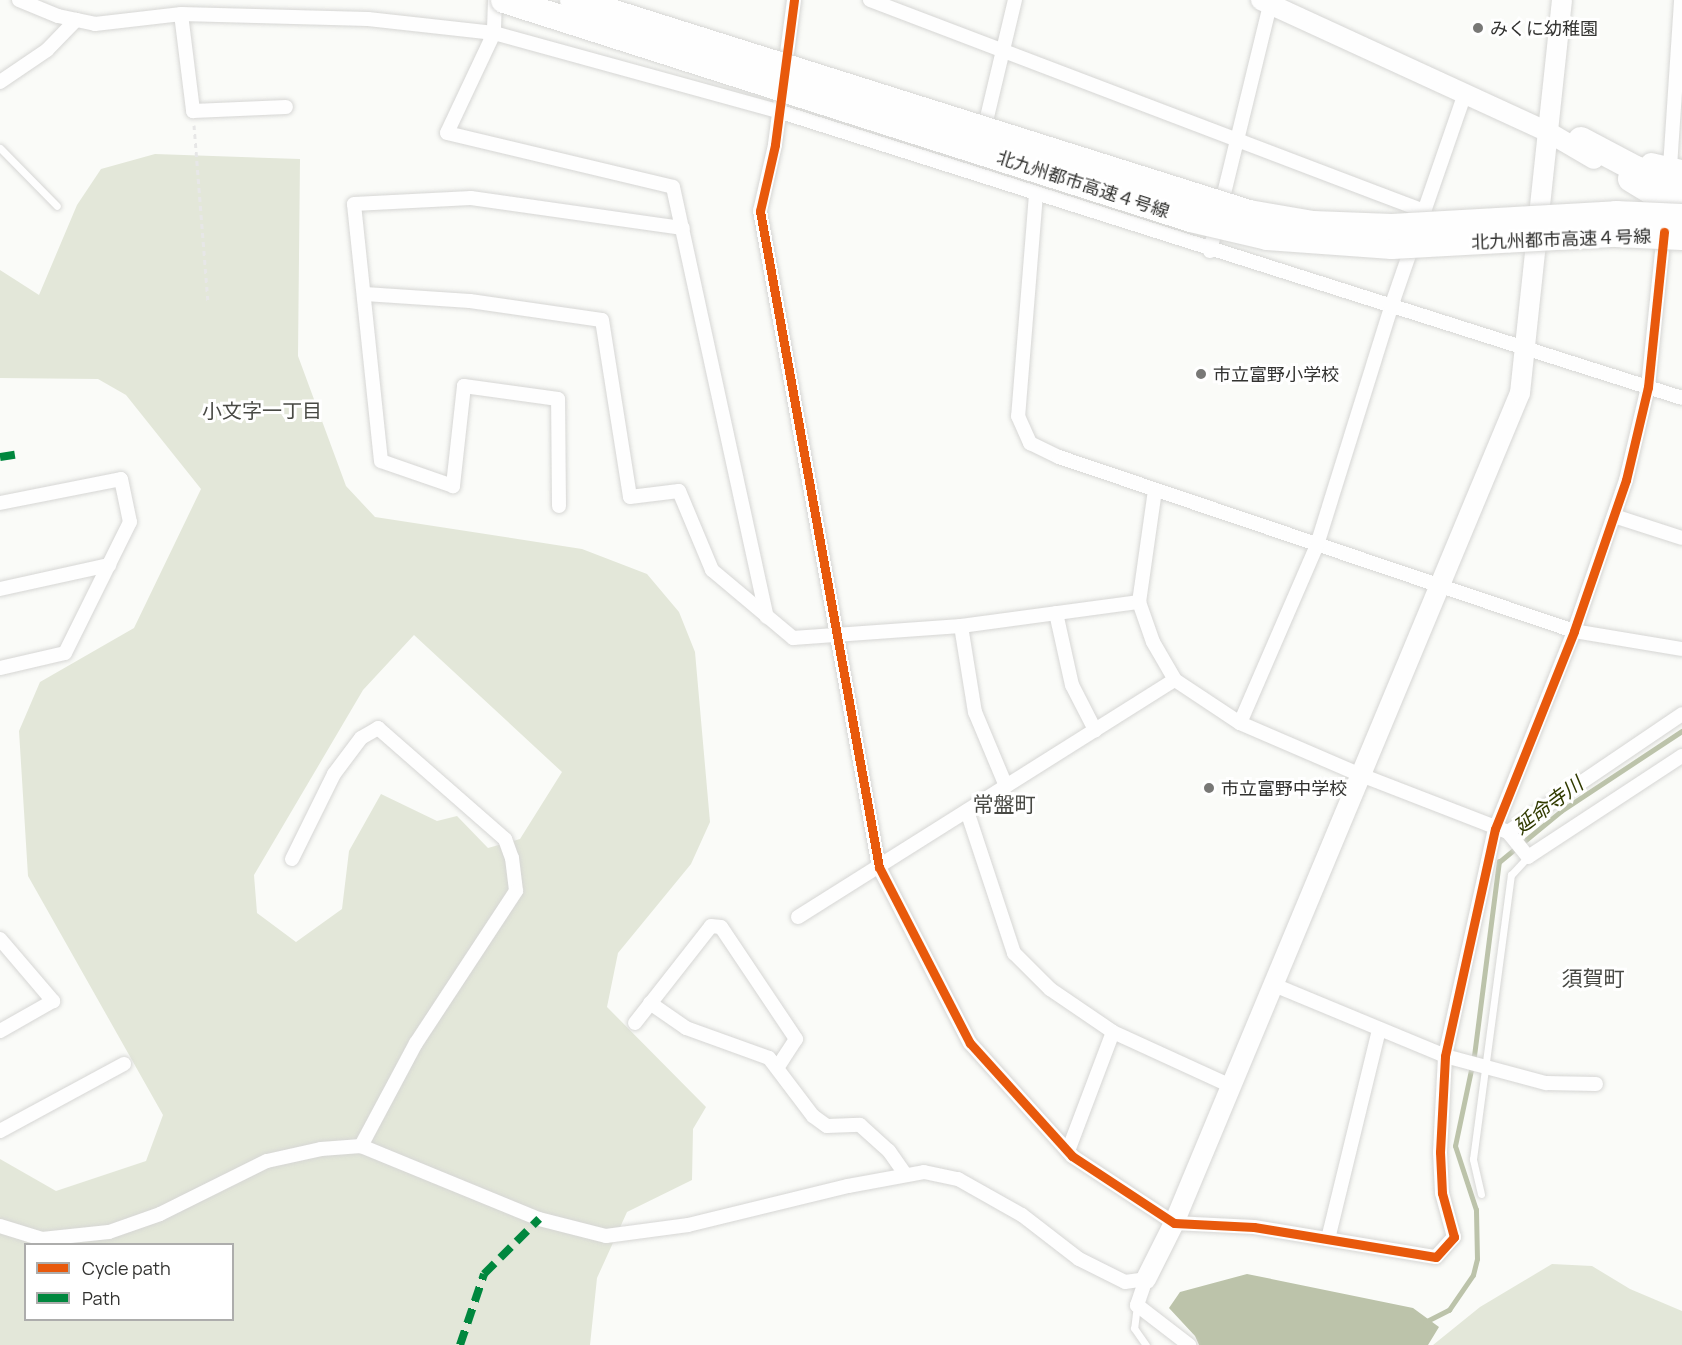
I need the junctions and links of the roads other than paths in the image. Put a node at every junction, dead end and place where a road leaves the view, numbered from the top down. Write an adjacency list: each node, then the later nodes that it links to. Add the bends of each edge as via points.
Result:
1 (19, 0): 13 (street)
2 (167, 0): 12 (street)
3 (495, 0): 14 (street)
4 (504, 0): 33 (highway, 北九州都市高速４号線, bridge, via 1191,219 1267,237 1392,246)
5 (573, 0): 33 (highway, 北九州都市高速４号線, bridge, via 1249,213 1313,224 1392,228 1616,214)
6 (794, 0): 19 (street)
7 (870, 0): 15 (street)
8 (1015, 0): 15 (street)
9 (1562, 0): 20 (street)
10 (1681, 0): 26 (street)
11 (1267, 1): 17 (street); 22 (street)
12 (175, 15): 13 (street, via 95,24); 14 (street, via 368,19); 18 (street, via 192,111)
13 (76, 20): 16 (street, via 47,50)
14 (494, 33): 19 (street); 32 (street, via 447,133 673,187)
15 (1003, 51): 22 (street); 24 (street)
16 (0, 82)
17 (1464, 96): 20 (street); 30 (street)
18 (286, 107)
19 (778, 111): 24 (street); 54 (street, via 776,145 760,211)
20 (1548, 132): 21 (street); 25 (street); 31 (street)
21 (1581, 140): 26 (highway, via 1604,154)
22 (1235, 141): 30 (street); 34 (street)
23 (0, 148): 28 (lane)
24 (974, 174): 27 (street)
25 (1627, 176): 26 (street); 29 (highway)
26 (1676, 176)
27 (1036, 194): 34 (street); 40 (street, via 1018,417 1030,443)
28 (57, 206)
29 (1682, 210)
30 (1424, 211): 36 (street)
31 (1537, 226): 33 (street, via 1621,224); 37 (street)
32 (683, 228): 35 (street, via 471,198 354,204); 51 (street)
33 (1678, 232): 38 (street)
34 (1209, 251): 36 (street)
35 (365, 294): 42 (street, via 381,461 453,486 464,386 558,399); 51 (street, via 470,301 602,320 630,496 679,491 712,570)
36 (1391, 307): 37 (street); 45 (street)
37 (1525, 349): 38 (street); 47 (street, via 1520,393)
38 (1648, 387): 39 (street); 43 (street)
39 (1682, 398)
40 (1155, 490): 45 (street); 49 (street)
41 (0, 502): 46 (street, via 121,479 130,522)
42 (559, 506)
43 (1614, 516): 44 (street); 53 (street)
44 (1682, 538)
45 (1317, 545): 47 (street); 59 (street)
46 (109, 565): 48 (street); 56 (street, via 65,652)
47 (1439, 586): 53 (street); 62 (street)
48 (0, 589)
49 (1139, 602): 50 (street); 57 (street, via 1153,642)
50 (1056, 613): 52 (street); 60 (street, via 1072,685)
51 (768, 617): 54 (street, via 793,638)
52 (961, 626): 54 (street); 63 (street, via 975,712)
53 (1574, 631): 55 (street); 65 (street)
54 (839, 638): 68 (street)
55 (1682, 649)
56 (0, 668)
57 (1175, 680): 59 (street); 60 (street)
58 (1682, 714): 65 (street)
59 (1240, 723): 62 (street)
60 (1095, 730): 63 (street)
61 (1682, 756): 66 (street)
62 (1360, 775): 65 (street); 71 (street)
63 (1006, 786): 64 (street)
64 (967, 811): 68 (street); 76 (street, via 1014,953 1050,989)
65 (1502, 830): 66 (street); 77 (street)
66 (1528, 857): 80 (lane, via 1511,875)
67 (292, 859): 84 (street, via 334,774 361,738 378,728 505,839 512,858 516,891 416,1043)
68 (879, 867): 69 (street); 85 (street, via 970,1042)
69 (798, 917)
70 (0, 939): 75 (street, via 53,1001)
71 (1274, 986): 74 (street); 82 (street)
72 (650, 1003): 73 (street); 79 (street, via 686,1029 769,1058); 79 (street, via 711,926 721,927 796,1039)
73 (635, 1023)
74 (1379, 1029): 77 (street); 90 (street)
75 (0, 1031)
76 (1113, 1032): 82 (street); 85 (street)
77 (1445, 1056): 80 (street); 90 (street, via 1442,1193 1454,1237 1436,1257)
78 (124, 1064): 83 (street)
79 (778, 1067): 86 (street, via 813,1116 827,1126 860,1125 889,1151)
80 (1485, 1068): 81 (street, via 1546,1083); 87 (lane, via 1473,1159)
81 (1596, 1084)
82 (1231, 1086): 88 (street)
83 (0, 1131)
84 (361, 1146): 86 (street, via 539,1219 606,1236 688,1225); 89 (street, via 321,1149 267,1161 160,1214 109,1232 42,1239)
85 (1068, 1151): 88 (street)
86 (906, 1175): 91 (street, via 924,1172 958,1179 1022,1215 1079,1259 1125,1282)
87 (1481, 1194)
88 (1174, 1223): 90 (street, via 1254,1227); 91 (street)
89 (0, 1226)
90 (1329, 1239)
91 (1146, 1279): 92 (street)
92 (1137, 1305): 93 (lane, via 1134,1328); 94 (street)
93 (1146, 1345)
94 (1189, 1345)

